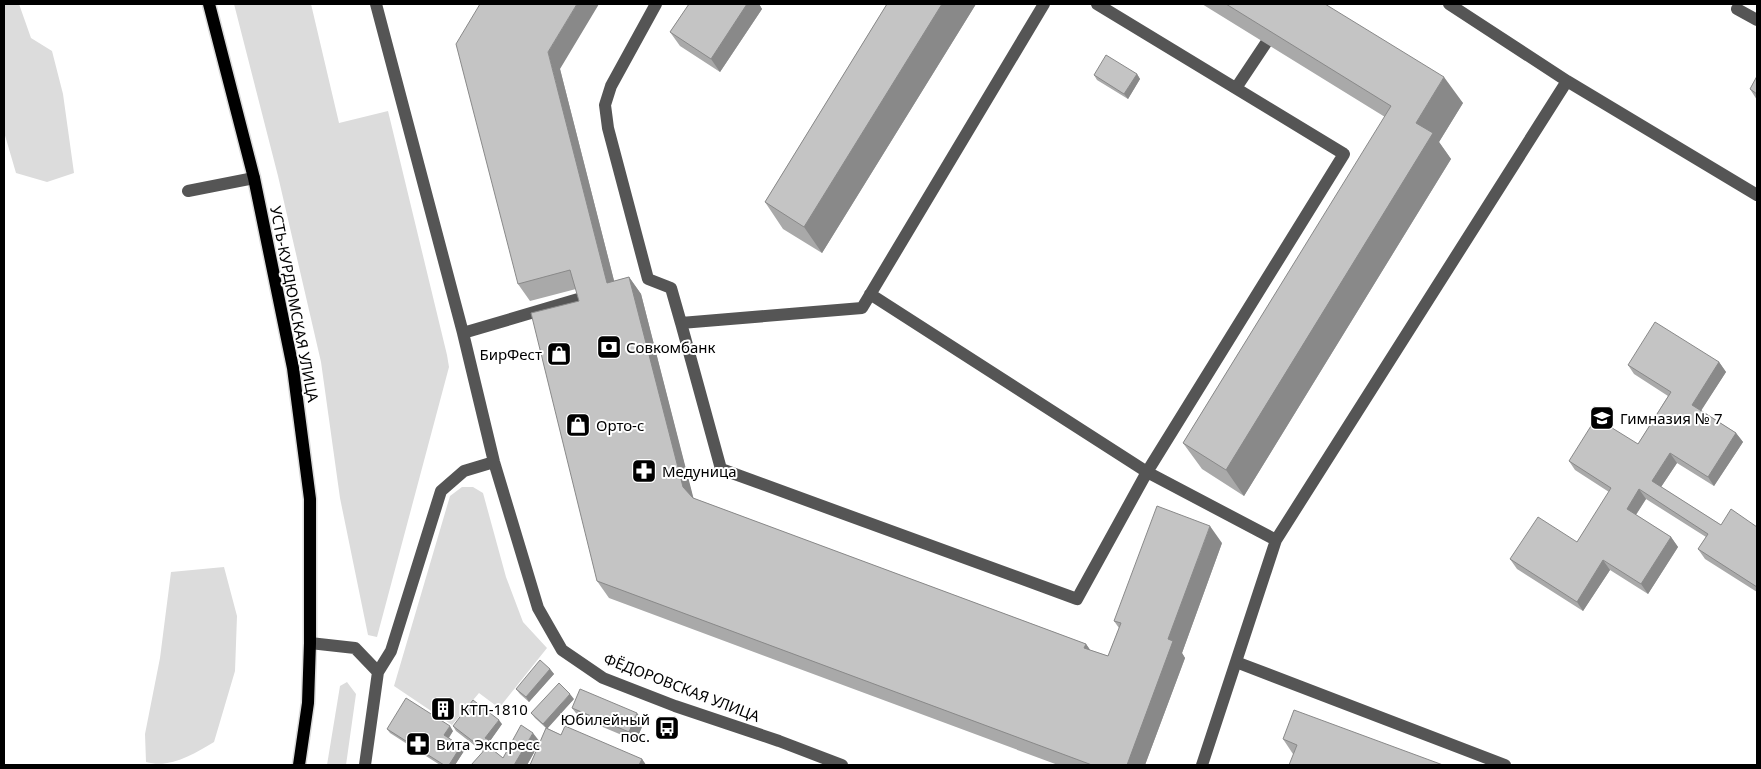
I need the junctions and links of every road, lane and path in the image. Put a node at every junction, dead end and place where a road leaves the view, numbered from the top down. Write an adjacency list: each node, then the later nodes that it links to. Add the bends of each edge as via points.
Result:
1 (209, 4): 12 (main road, УСТЬ-КУРДЮМСКАЯ УЛИЦА)
2 (376, 4): 18 (street, ФЁДОРОВСКАЯ УЛИЦА)
3 (656, 4): 17 (street, via 611,86 605,105 644,280 671,288)
4 (1044, 4): 15 (street)
5 (1097, 4): 11 (street)
6 (1449, 4): 10 (street)
7 (1736, 9): 8 (street)
8 (1757, 20)
9 (1266, 44): 11 (street)
10 (1568, 82): 14 (street); 21 (street)
11 (1236, 88): 20 (street, via 1344,154)
12 (254, 178): 13 (street); 22 (main road, УСТЬ-КУРДЮМСКАЯ УЛИЦА, via 293,368 310,499)
13 (188, 191)
14 (1757, 195)
15 (870, 294): 17 (street, via 862,308); 20 (street)
16 (585, 297): 18 (street)
17 (681, 323): 20 (street, via 721,469 1077,599)
18 (463, 333): 19 (street, ФЁДОРОВСКАЯ УЛИЦА)
19 (494, 462): 24 (street, via 464,471 441,491 391,651); 27 (street, ФЁДОРОВСКАЯ УЛИЦА, via 538,608 562,650 603,678)
20 (1147, 472): 21 (street)
21 (1276, 540): 23 (street)
22 (310, 643): 24 (street, via 355,648); 25 (main road, УСТЬ-КУРДЮМСКАЯ УЛИЦА, via 308,704)
23 (1236, 662): 28 (street); 29 (street)
24 (378, 672): 26 (street)
25 (299, 765)
26 (365, 765)
27 (842, 765)
28 (1202, 765)
29 (1505, 765)

